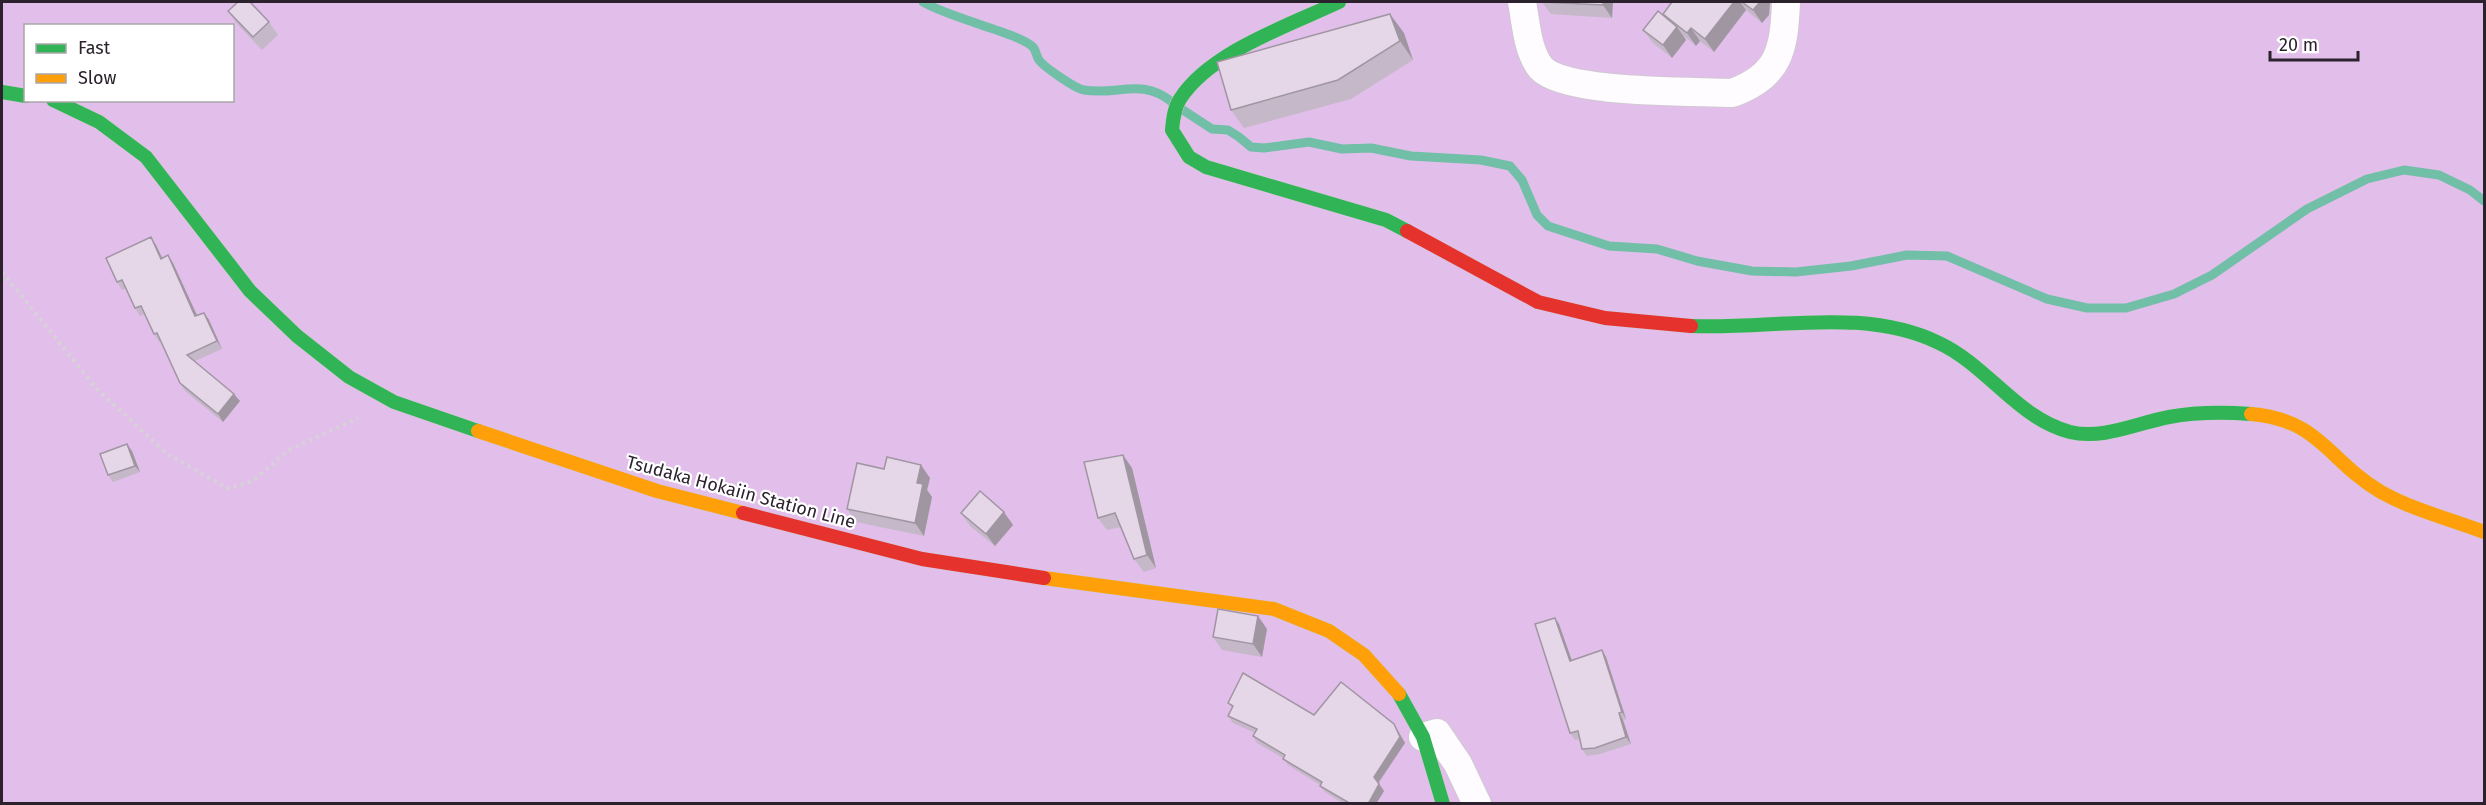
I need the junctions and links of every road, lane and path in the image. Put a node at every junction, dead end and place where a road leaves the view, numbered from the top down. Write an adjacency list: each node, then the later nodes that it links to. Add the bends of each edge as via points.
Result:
1 (1339, 2): 9 (main road, via 1245,47 1190,86 1174,113 1172,130 1190,157 1206,167 1386,220 1539,302 1561,309 1623,322 1720,327 1826,322 1885,327 1921,335 1946,346 2035,417 2072,432 2094,433 2180,415 2234,413 2276,417 2310,431 2335,457 2380,492)
2 (1522, 2): 3 (street, via 1533,52 1540,67 1553,78 1575,84 1732,93 1767,75 1785,32)
3 (1786, 2)
4 (2, 92): 5 (main road)
5 (24, 96)
6 (57, 102): 8 (main road, Tsudaka Hokaiin Station Line, via 99,122 146,157 250,291 297,336 350,377)
7 (2, 272): 8 (path, via 97,388 167,454 229,489 253,481 287,451)
8 (394, 402): 10 (main road, Tsudaka Hokaiin Station Line, via 657,491 922,559 1140,593 1274,609 1329,631 1364,655 1401,696)
9 (2484, 532)
10 (1424, 737): 11 (main road, Tsudaka Hokaiin Station Line); 12 (street, via 1437,733)
11 (1443, 804)
12 (1478, 804)

